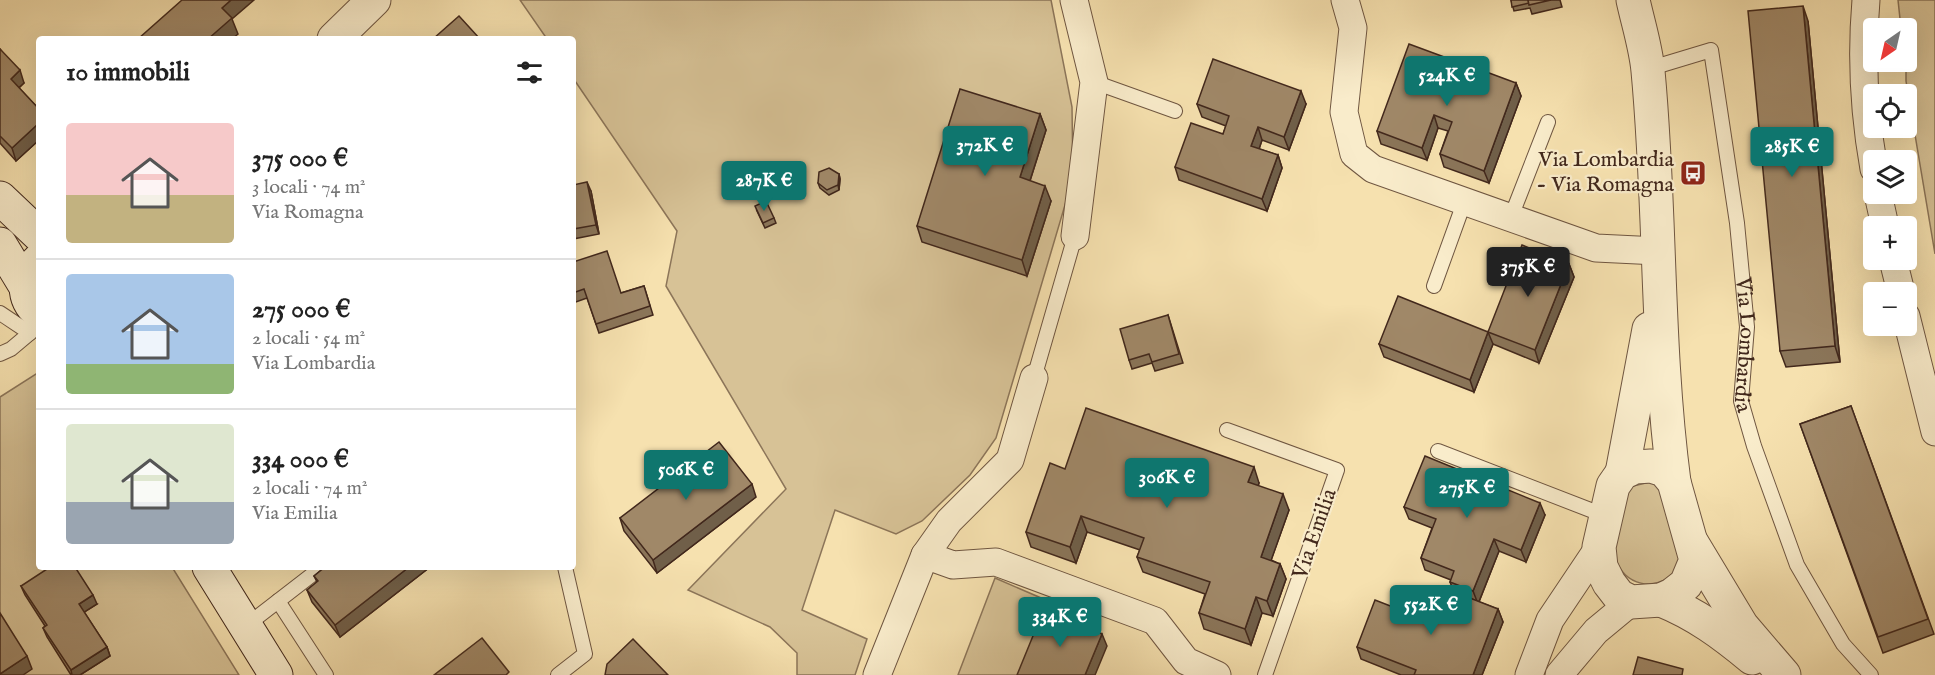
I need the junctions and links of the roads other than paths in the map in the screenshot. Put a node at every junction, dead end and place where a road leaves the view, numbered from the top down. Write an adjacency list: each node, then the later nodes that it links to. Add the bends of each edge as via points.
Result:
1 (374, 0): 6 (street)
2 (1074, 0): 8 (street)
3 (1346, 0): 13 (street, via 1353,28 1344,112 1354,154 1373,169)
4 (1633, 0): 7 (street)
5 (1866, 0): 11 (street, via 1862,44)
6 (337, 36)
7 (1648, 69): 18 (street); 50 (lane, Via Lombardia, via 1711,50 1737,223 1747,327 1741,401 1797,565 1843,644)
8 (1094, 82): 9 (lane); 16 (street)
9 (1175, 111)
10 (1548, 122): 14 (lane)
11 (1870, 150)
12 (0, 198): 15 (street)
13 (1465, 200): 14 (street); 19 (lane)
14 (1511, 217): 18 (street, via 1596,248)
15 (36, 232)
16 (1075, 237): 25 (lane)
17 (0, 244): 21 (street)
18 (1658, 251): 20 (street)
19 (1434, 286)
20 (1658, 286): 29 (street); 30 (street)
21 (33, 298): 22 (lane); 24 (lane, via 11,349)
22 (0, 313)
23 (1911, 336): 27 (street)
24 (0, 354)
25 (1034, 378): 33 (street, via 1010,460 949,521)
26 (1227, 430): 45 (lane, Via Emilia, via 1337,470)
27 (1935, 432)
28 (1438, 451): 31 (lane)
29 (1622, 474): 30 (street, via 1635,467 1651,466 1664,470); 31 (street, via 1613,486)
30 (1674, 482): 32 (street)
31 (1602, 532): 38 (street, via 1601,567 1609,583 1618,596); 46 (street, via 1550,620)
32 (1692, 543): 38 (street, via 1696,560 1686,584); 49 (street, via 1743,626)
33 (925, 555): 43 (street); 44 (street, via 953,565 996,562 1155,621 1186,662)
34 (211, 570): 39 (street)
35 (318, 570): 37 (lane)
36 (566, 570): 42 (lane, via 585,654)
37 (278, 601): 39 (lane); 41 (lane)
38 (1646, 601): 47 (street, via 1596,631); 48 (street, via 1685,610 1717,629)
39 (247, 625): 40 (street)
40 (276, 675)
41 (326, 675)
42 (558, 675)
43 (877, 675)
44 (1217, 675)
45 (1265, 675)
46 (1529, 675)
47 (1559, 675)
48 (1773, 675)
49 (1784, 675)
50 (1871, 675)

